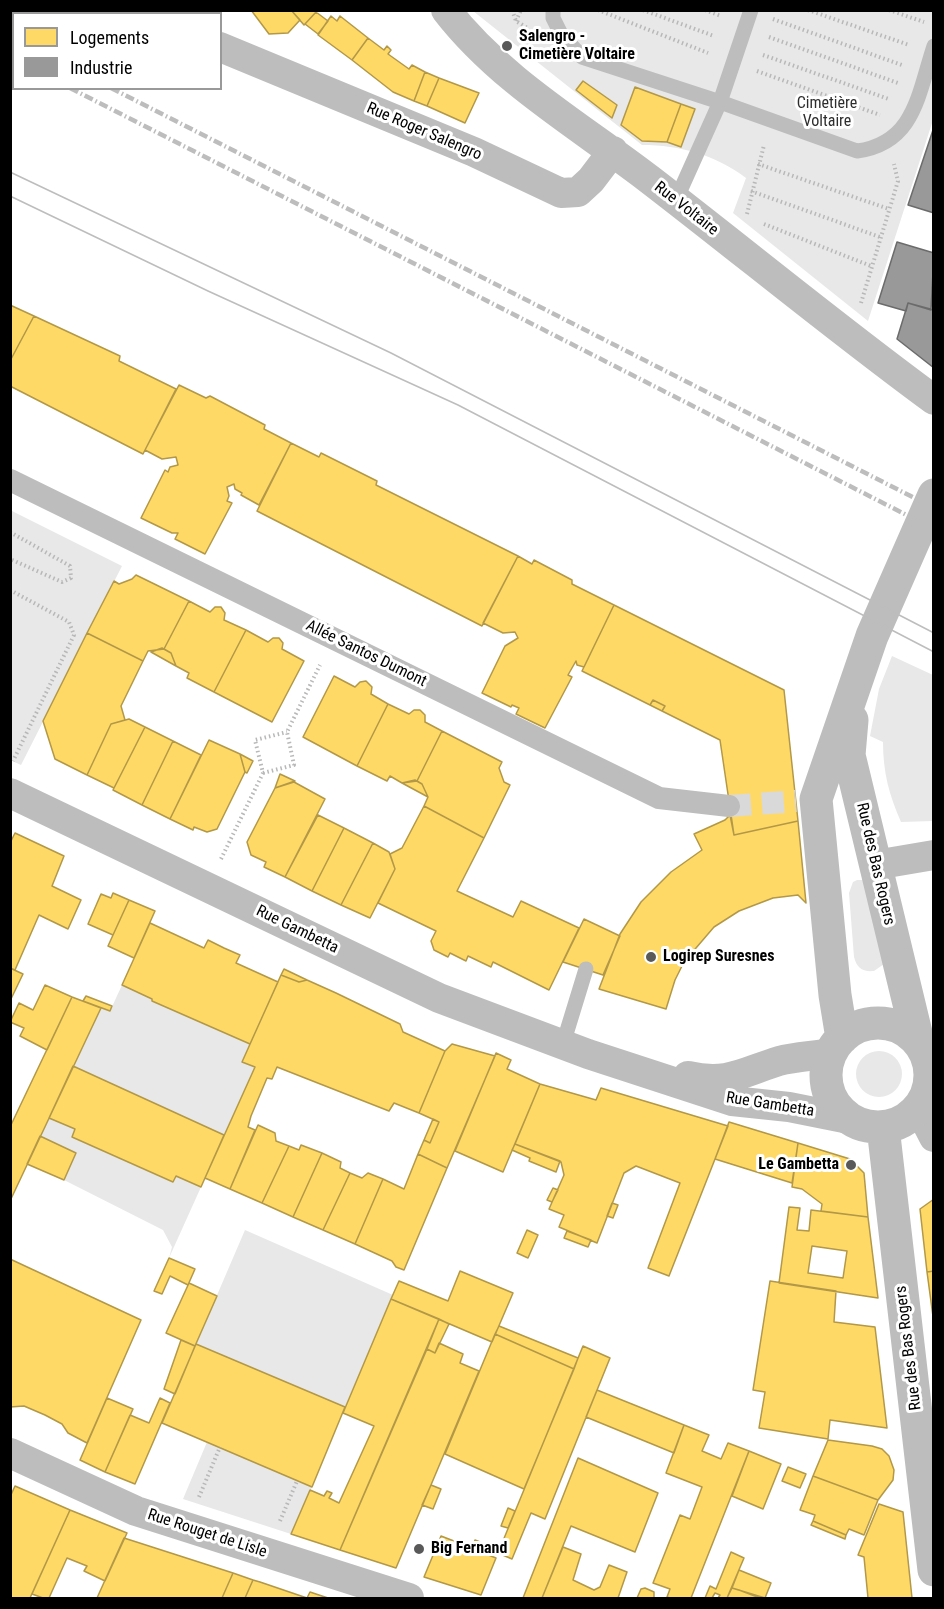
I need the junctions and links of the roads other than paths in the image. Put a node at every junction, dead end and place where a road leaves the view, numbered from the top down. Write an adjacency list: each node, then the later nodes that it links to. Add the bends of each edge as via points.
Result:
1 (446, 10): 7 (street, Rue Voltaire, via 507,73)
2 (553, 10): 6 (lane, via 561,34 582,57)
3 (751, 10): 6 (lane)
4 (222, 48): 7 (street, Rue Roger Salengro, via 561,193 578,192)
5 (932, 50): 6 (lane, via 906,124 888,143 857,151)
6 (720, 102): 8 (lane)
7 (613, 151): 8 (street, Rue Voltaire)
8 (676, 200): 9 (street, Rue Voltaire)
9 (933, 400)
10 (10, 480): 14 (street, Allée Santos Dumont, via 659,798)
11 (933, 495): 12 (street, Rue des Bas Rogers, via 872,636)
12 (855, 686): 16 (street, Rue des Bas Rogers, via 849,755); 19 (street, Rue des Bas Rogers, via 806,800 835,995)
13 (10, 793): 20 (street, Rue Gambetta, via 439,998)
14 (729, 806)
15 (933, 855): 16 (street)
16 (875, 865): 18 (street, Rue des Bas Rogers)
17 (586, 969): 20 (lane)
18 (918, 1041): 19 (street, via 905,1030 872,1023 855,1028); 21 (street, via 930,1067 926,1096)
19 (836, 1045): 20 (street, Rue Gambetta, via 741,1077 702,1079); 22 (street, via 826,1068 830,1096)
20 (576, 1049): 22 (street, Rue Gambetta, via 732,1101)
21 (919, 1108): 23 (street, via 909,1118); 24 (street)
22 (849, 1119): 23 (street)
23 (883, 1127): 26 (street, Rue des Bas Rogers)
24 (933, 1137)
25 (10, 1453): 27 (street, Rue Rouget de Lisle, via 136,1512)
26 (933, 1570)
27 (409, 1599)

